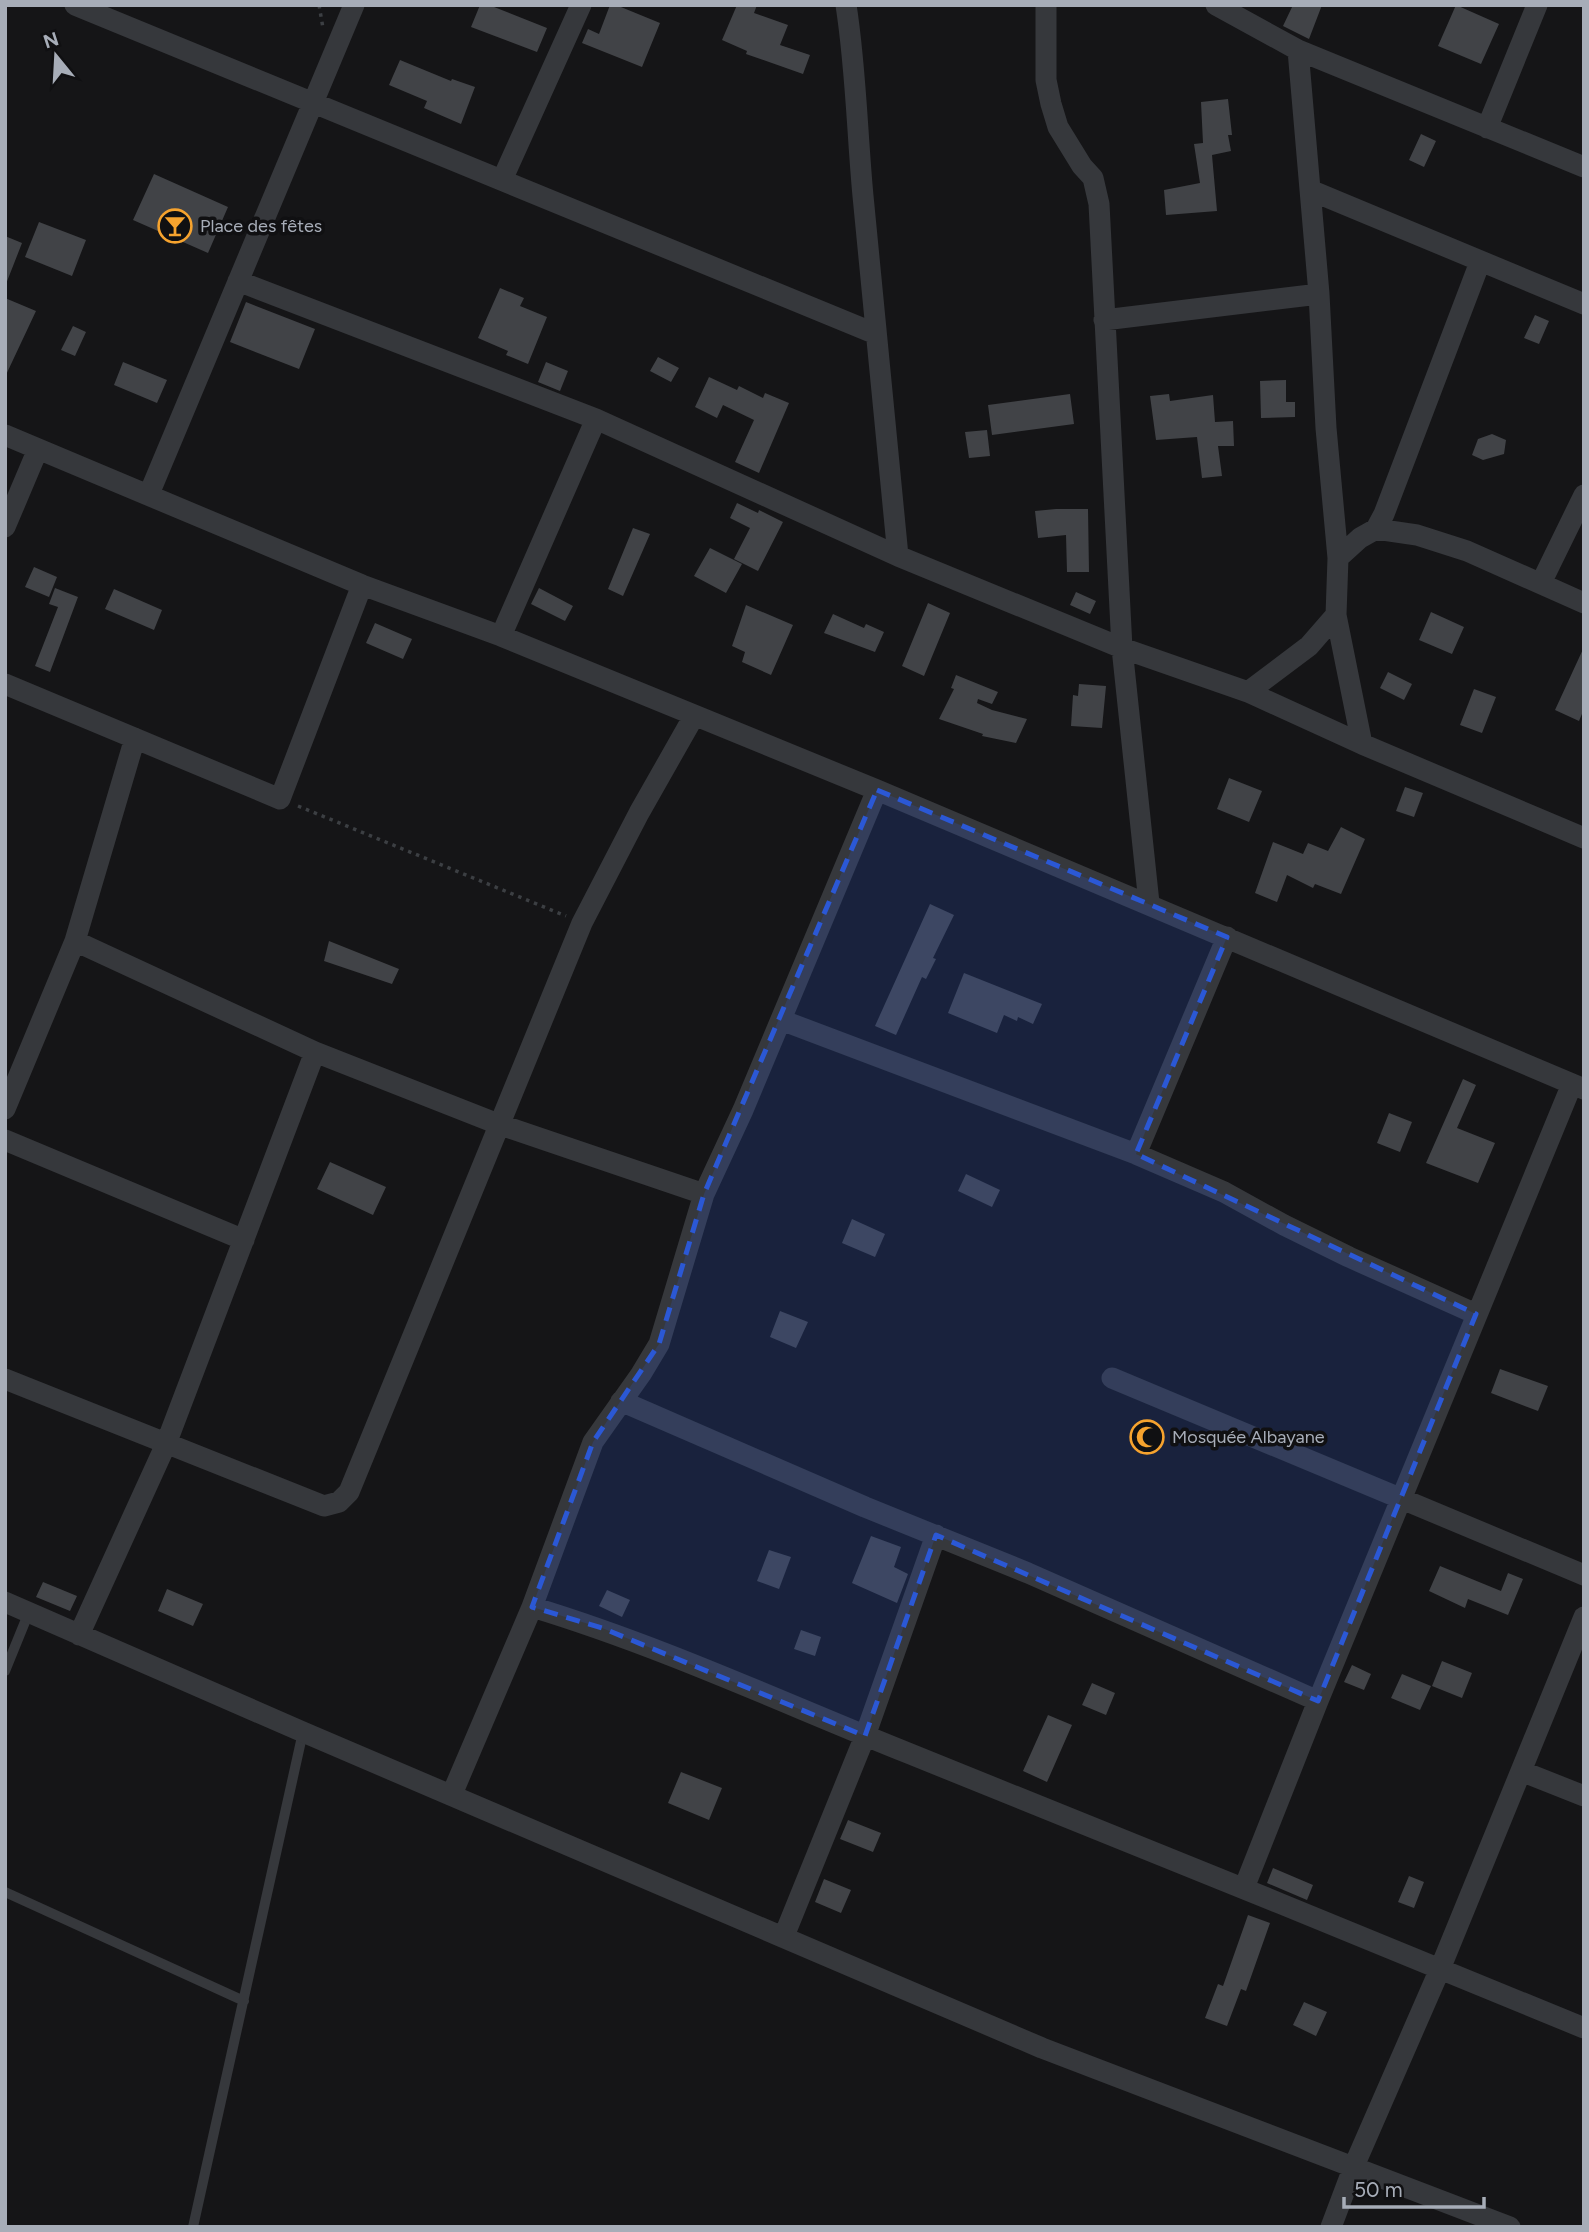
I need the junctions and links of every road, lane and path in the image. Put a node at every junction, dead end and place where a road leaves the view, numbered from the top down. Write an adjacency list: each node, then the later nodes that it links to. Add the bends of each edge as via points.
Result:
1 (75, 5): 9 (street)
2 (355, 5): 9 (street)
3 (582, 5): 12 (street)
4 (846, 5): 19 (street)
5 (1046, 5): 18 (street, via 1046,80 1051,104 1058,127 1096,183)
6 (1216, 5): 8 (street)
7 (1536, 5): 10 (street)
8 (1298, 50): 10 (street); 13 (street)
9 (313, 103): 12 (street); 15 (street)
10 (1487, 128): 11 (street)
11 (1584, 167)
12 (502, 180): 19 (street)
13 (1310, 190): 14 (street); 16 (street)
14 (1480, 262): 17 (street); 26 (street)
15 (238, 281): 20 (street); 23 (street)
16 (1320, 293): 18 (street); 28 (street)
17 (1584, 304)
18 (1104, 320): 34 (street)
19 (876, 334): 27 (street)
20 (596, 419): 27 (street); 33 (street)
21 (5, 435): 22 (street)
22 (37, 449): 23 (street); 25 (street)
23 (149, 494): 30 (street)
24 (1584, 495): 29 (street)
25 (5, 527)
26 (1376, 529): 28 (street); 29 (street, via 1439,541)
27 (898, 556): 34 (street)
28 (1338, 558): 32 (street)
29 (1541, 583): 31 (street)
30 (362, 585): 33 (street); 41 (street)
31 (1584, 603)
32 (1336, 615): 36 (street, via 1309,646); 39 (street)
33 (501, 636): 37 (street)
34 (1122, 648): 36 (street); 43 (street)
35 (5, 684): 38 (street)
36 (1248, 692): 39 (street)
37 (694, 716): 40 (street); 44 (street)
38 (135, 738): 41 (street); 46 (street)
39 (1362, 744): 42 (street)
40 (877, 790): 43 (street); 47 (street)
41 (280, 799): 44 (path)
42 (1584, 838)
43 (1149, 904): 45 (street)
44 (582, 923): 52 (street)
45 (1227, 937): 50 (street); 54 (street)
46 (75, 941): 48 (street); 49 (street)
47 (781, 1020): 54 (street); 55 (street)
48 (315, 1052): 52 (street); 56 (street)
49 (15, 1059): 51 (street)
50 (1578, 1086): 57 (street)
51 (5, 1110)
52 (498, 1124): 55 (street); 61 (street, via 349,1492 339,1502 324,1506)
53 (5, 1140): 56 (street)
54 (1136, 1154): 57 (street)
55 (704, 1194): 60 (street, via 659,1345)
56 (244, 1240): 61 (street)
57 (1476, 1314): 62 (street)
58 (1112, 1378): 62 (street)
59 (5, 1379): 61 (street)
60 (621, 1401): 63 (street); 66 (street, via 593,1442)
61 (166, 1444): 69 (street)
62 (1401, 1498): 64 (street); 71 (street)
63 (936, 1535): 71 (street); 73 (street)
64 (1584, 1575)
65 (5, 1602): 67 (street)
66 (531, 1607): 73 (street, via 602,1628); 75 (street)
67 (29, 1612): 69 (street); 70 (lane)
68 (1584, 1617): 74 (street)
69 (79, 1635): 72 (street)
70 (5, 1671)
71 (1318, 1701): 77 (street)
72 (303, 1732): 75 (street); 81 (lane)
73 (865, 1736): 77 (street); 79 (street)
74 (1521, 1770): 76 (street); 80 (street)
75 (452, 1794): 79 (street)
76 (1584, 1796)
77 (1244, 1888): 80 (street)
78 (5, 1892): 81 (lane)
79 (784, 1936): 83 (street, via 1042,2048)
80 (1440, 1969): 82 (street); 83 (street)
81 (244, 2001): 84 (lane)
82 (1584, 2028)
83 (1354, 2166): 85 (street); 86 (street)
84 (193, 2227)
85 (1331, 2227)
86 (1510, 2227)

